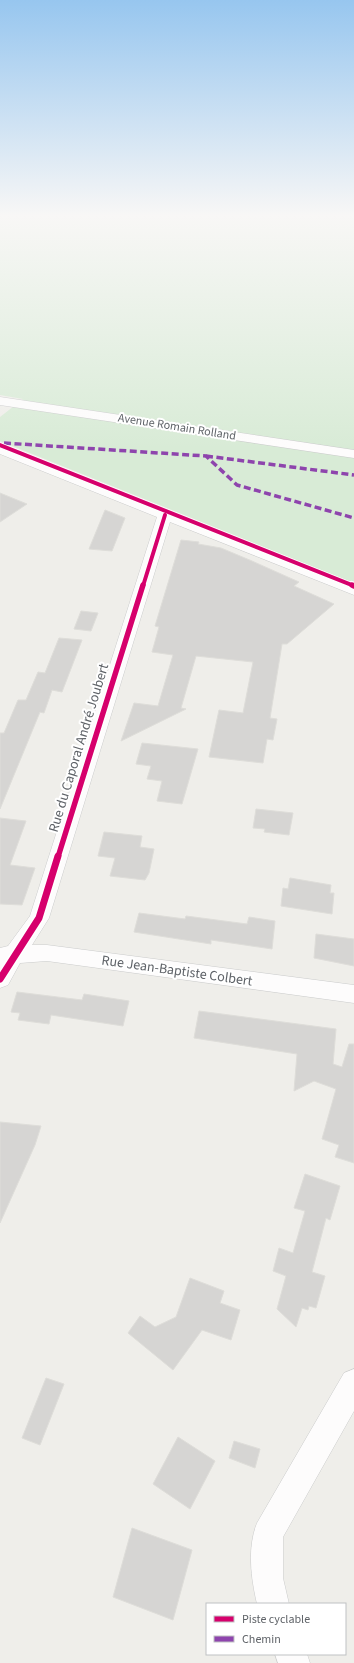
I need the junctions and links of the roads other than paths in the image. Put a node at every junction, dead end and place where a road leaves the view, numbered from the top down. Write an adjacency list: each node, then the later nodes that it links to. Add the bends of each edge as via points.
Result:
1 (0, 401): 3 (main road, Avenue Romain Rolland)
2 (0, 450): 4 (street)
3 (354, 454)
4 (165, 515): 5 (street); 6 (street, Rue du Caporal André Joubert, via 38,918)
5 (354, 590)
6 (7, 955): 7 (street, Rue du Caporal André Joubert); 8 (street, Rue Jean-Baptiste Colbert, via 47,954)
7 (0, 979)
8 (354, 994)
9 (354, 1383): 10 (street, via 268,1534 267,1578)
10 (273, 1603)

